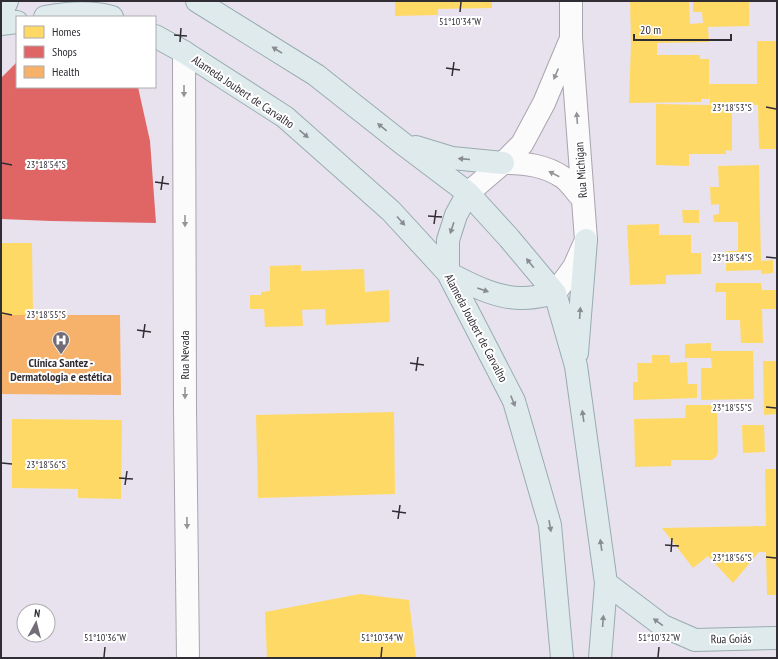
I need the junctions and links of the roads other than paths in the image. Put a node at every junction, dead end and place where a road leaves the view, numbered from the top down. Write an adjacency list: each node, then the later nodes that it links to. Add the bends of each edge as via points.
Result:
1 (7, 1): 4 (main road)
2 (198, 1): 12 (main road, one-way to 2, via 316,75)
3 (571, 1): 10 (street, Rua Michigan)
4 (1, 15)
5 (52, 16): 6 (main road)
6 (108, 16)
7 (16, 22): 8 (main road)
8 (1, 24)
9 (156, 37): 11 (main road, Alameda Joubert de Carvalho)
10 (571, 38): 13 (street, Rua Michigan, one-way to 13, via 544,103 522,144); 15 (street, Rua Michigan, one-way to 10)
11 (184, 52): 17 (main road, Alameda Joubert de Carvalho, one-way to 17, via 285,117 392,211); 22 (street, Rua Nevada, one-way to 22)
12 (402, 143): 13 (main road, one-way to 12, via 452,158); 14 (main road)
13 (503, 163): 14 (street, Rua Michigan); 15 (street, one-way to 13, via 564,178 541,167)
14 (468, 193): 17 (main road, one-way to 17, via 456,215 448,240); 18 (main road, one-way to 14)
15 (583, 199): 16 (street, Rua Michigan)
16 (586, 240): 18 (street, Rua Michigan, via 574,267); 19 (main road, one-way to 16)
17 (448, 273): 18 (main road, one-way to 18, via 474,287 503,297 524,298); 23 (main road, Alameda Joubert de Carvalho, one-way to 23, via 514,401 550,525)
18 (555, 293): 19 (main road)
19 (576, 366): 20 (main road, one-way to 19)
20 (606, 584): 21 (main road, Rua Goiás, one-way to 20, via 695,640 663,626); 24 (main road, one-way to 20)
21 (777, 638)
22 (188, 658)
23 (562, 658)
24 (600, 658)

